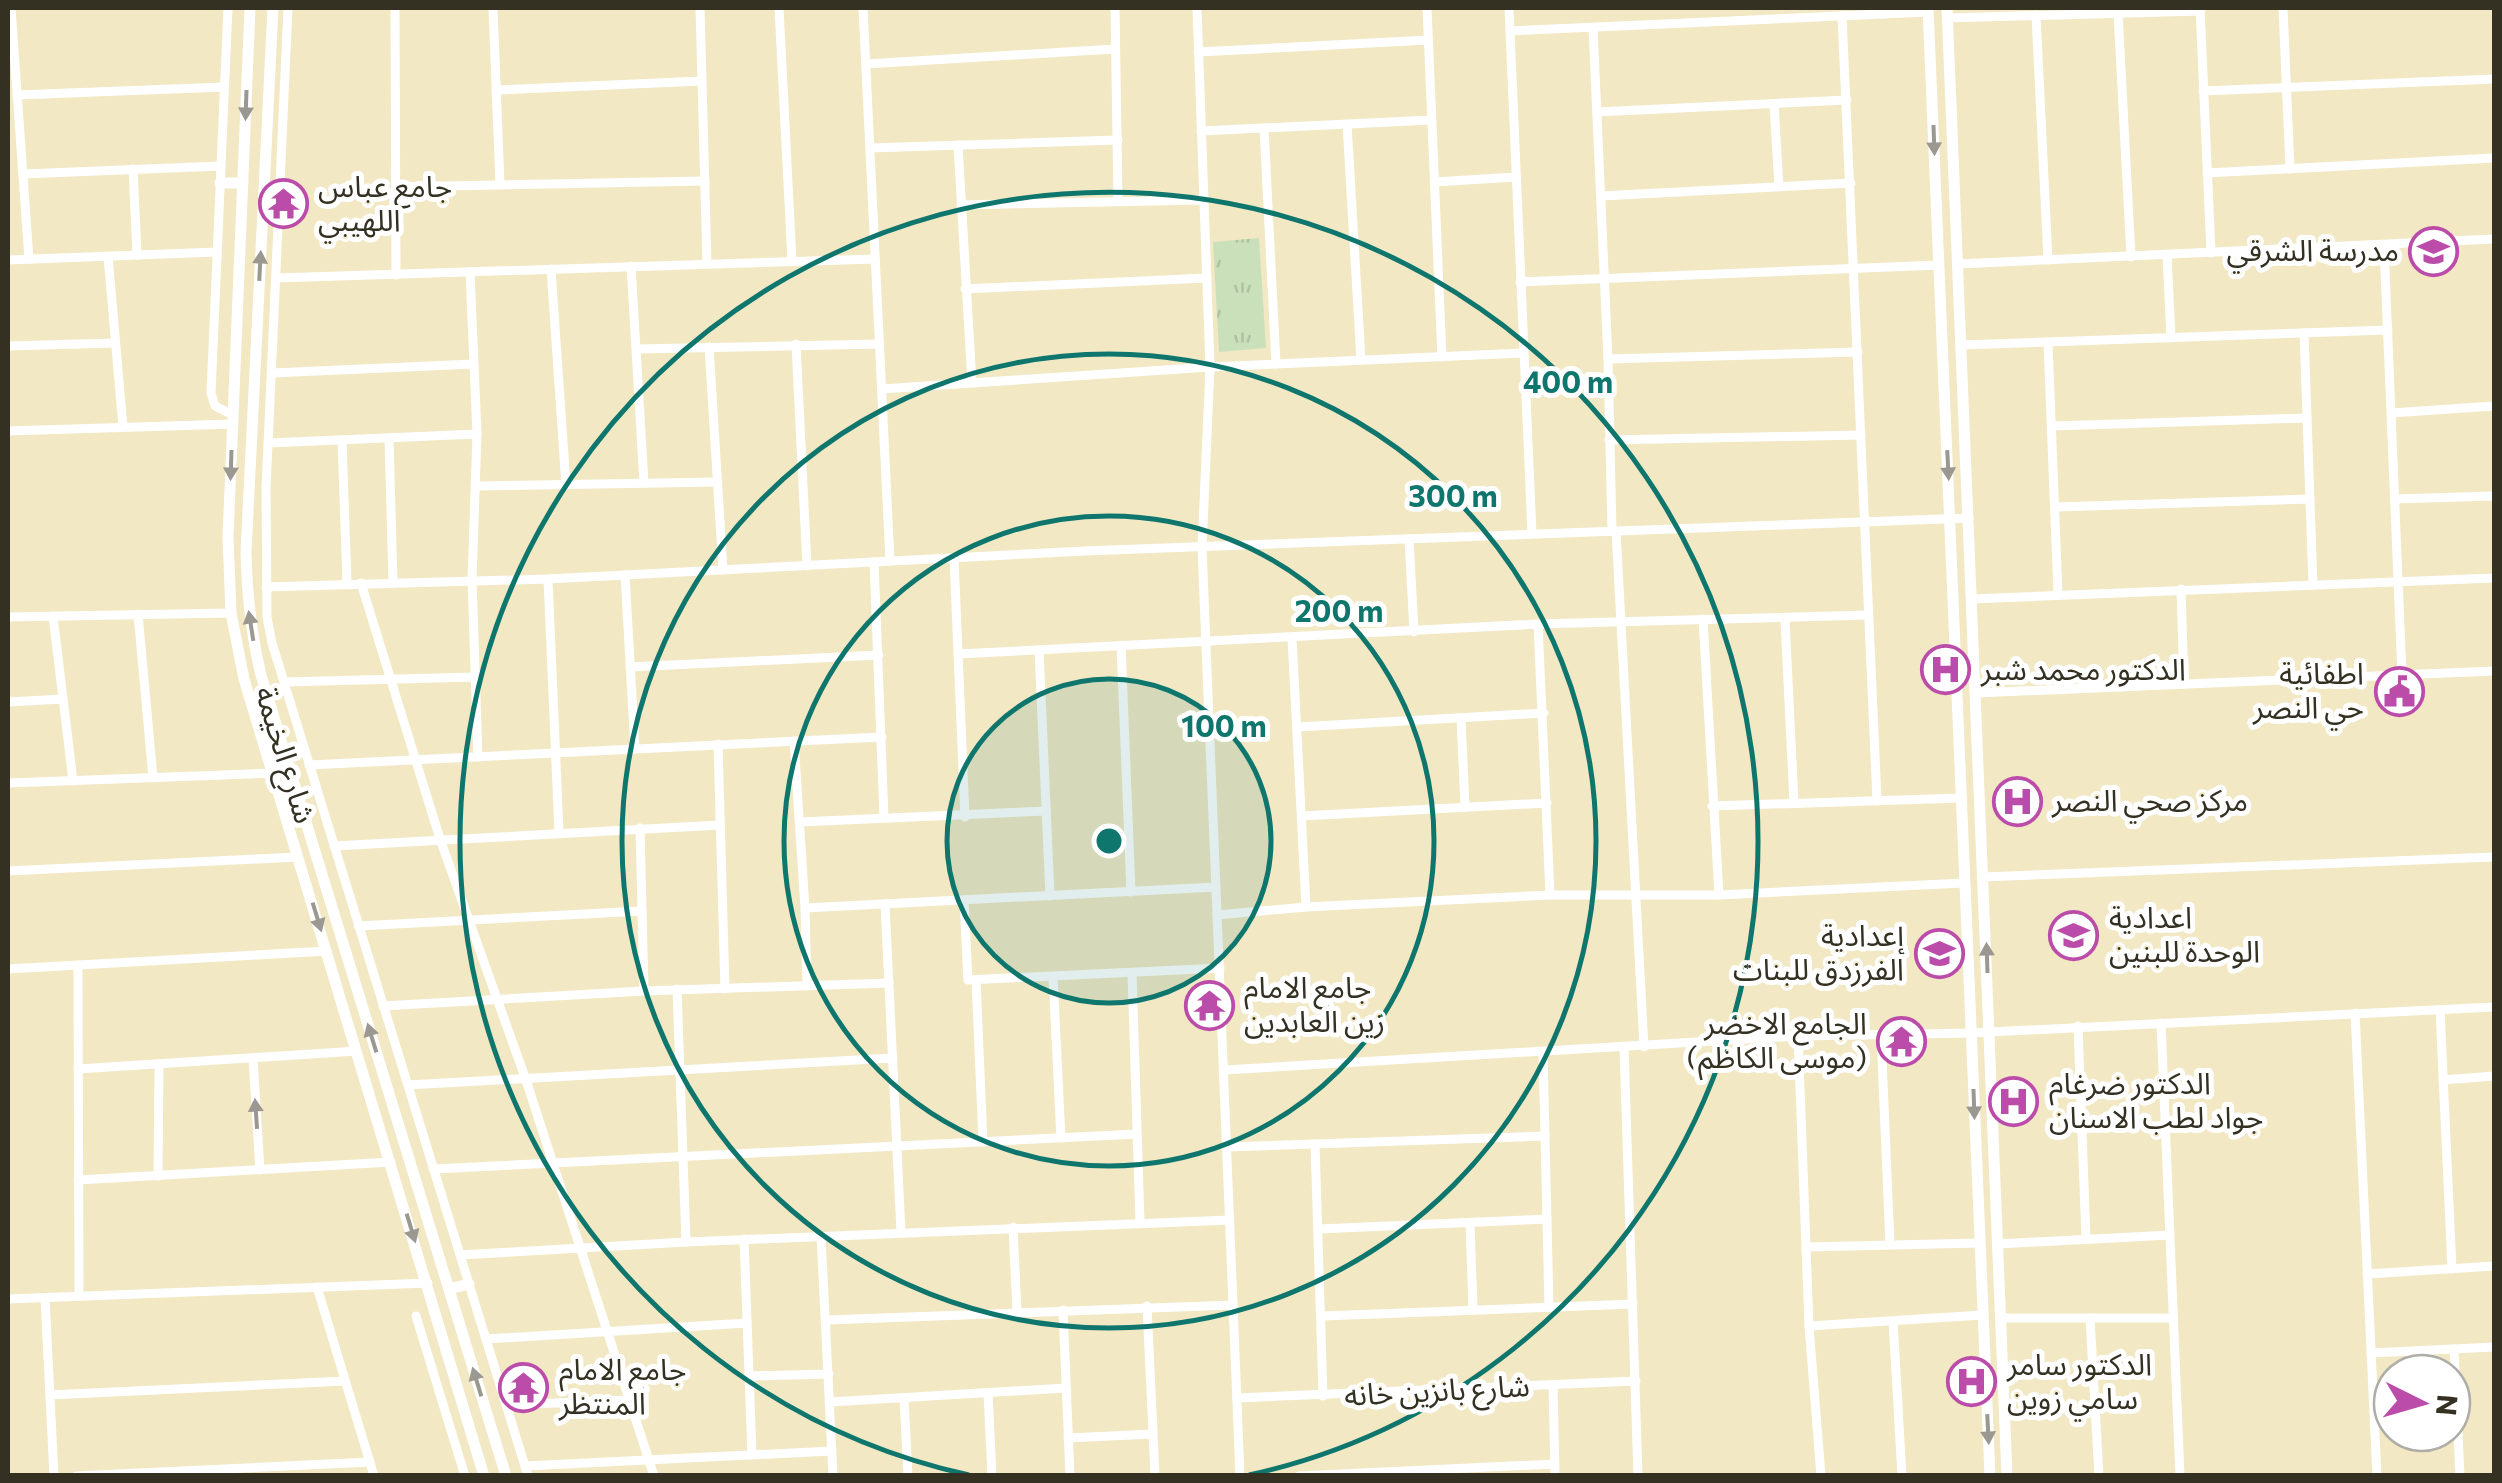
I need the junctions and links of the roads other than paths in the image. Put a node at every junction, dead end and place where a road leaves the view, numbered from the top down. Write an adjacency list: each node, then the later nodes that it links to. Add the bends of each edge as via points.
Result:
1 (11, 8): 38 (street)
2 (228, 8): 33 (street)
3 (250, 8): 59 (street, شارع الخيمة, one-way to 59)
4 (274, 8): 94 (street, شارع الخيمة, one-way to 4)
5 (288, 8): 89 (street)
6 (395, 8): 63 (street)
7 (493, 8): 36 (street)
8 (700, 8): 31 (street)
9 (780, 8): 80 (street)
10 (863, 8): 29 (street)
11 (1114, 8): 27 (street)
12 (1197, 8): 28 (street)
13 (1427, 8): 26 (street)
14 (1509, 8): 25 (street)
15 (1732, 8): 23 (street)
16 (2282, 8): 35 (street)
17 (2200, 9): 20 (street); 37 (street)
18 (1928, 10): 22 (street); 34 (street)
19 (1947, 12): 21 (street); 32 (street)
20 (2118, 13): 21 (street); 75 (street)
21 (2036, 15): 79 (street)
22 (1842, 16): 23 (street); 39 (street)
23 (1733, 21): 24 (street)
24 (1594, 28): 25 (street); 41 (street)
25 (1510, 30): 55 (street)
26 (1428, 40): 28 (street); 42 (street)
27 (1116, 49): 29 (street); 46 (street)
28 (1198, 52): 45 (street)
29 (866, 64): 48 (street)
30 (2494, 79): 35 (street)
31 (702, 81): 36 (street); 56 (street)
32 (1950, 86): 34 (street); 82 (street)
33 (224, 87): 38 (street); 50 (street)
34 (1932, 87): 83 (street, one-way to 83)
35 (2288, 88): 37 (street); 51 (street)
36 (496, 90): 61 (street)
37 (2203, 91): 53 (street)
38 (17, 94): 54 (street)
39 (1847, 100): 40 (street); 60 (street)
40 (1774, 104): 41 (street); 62 (street)
41 (1597, 112): 64 (street)
42 (1432, 120): 43 (street); 57 (street)
43 (1347, 124): 44 (street); 111 (street)
44 (1264, 128): 45 (street); 113 (street)
45 (1201, 131): 66 (street)
46 (1118, 140): 47 (street); 65 (street)
47 (958, 145): 48 (street); 67 (street)
48 (870, 148): 76 (street)
49 (2494, 158): 51 (street)
50 (221, 166): 52 (street); 58 (street)
51 (2290, 168): 53 (street)
52 (133, 169): 54 (street); 72 (street)
53 (2206, 173): 71 (street)
54 (23, 174): 78 (street)
55 (1516, 177): 57 (street); 92 (street)
56 (705, 181): 61 (street); 81 (street)
57 (1434, 182): 109 (street)
58 (220, 183): 59 (street); 70 (street)
59 (243, 183): 95 (street, شارع الخيمة)
60 (1850, 183): 62 (street); 85 (street)
61 (500, 185): 63 (street)
62 (1779, 186): 64 (street)
63 (396, 187): 88 (street)
64 (1601, 196): 91 (street)
65 (1118, 200): 66 (street); 67 (street)
66 (1204, 200): 90 (street)
67 (961, 205): 93 (street)
68 (2494, 240): 69 (street)
69 (2384, 246): 71 (street); 96 (street)
70 (217, 252): 72 (street); 123 (street, via 211,398)
71 (2212, 253): 73 (street)
72 (137, 255): 74 (street)
73 (2167, 255): 75 (street); 98 (street)
74 (108, 256): 78 (street); 99 (street)
75 (2131, 256): 79 (street)
76 (875, 259): 80 (street); 102 (street)
77 (8, 260): 78 (street)
78 (29, 260)
79 (2048, 260): 82 (street)
80 (792, 262): 81 (street)
81 (707, 264): 84 (street)
82 (1958, 264): 104 (street)
83 (1939, 265): 85 (street); 140 (street, one-way to 140)
84 (631, 266): 86 (street); 106 (street)
85 (1854, 268): 91 (street); 107 (street)
86 (551, 270): 87 (street); 135 (street)
87 (470, 272): 88 (street); 112 (street)
88 (396, 274): 89 (street)
89 (276, 278): 115 (street)
90 (1207, 278): 93 (street); 114 (street)
91 (1604, 278): 92 (street); 110 (street)
92 (1520, 282): 108 (street)
93 (965, 289): 117 (street)
94 (258, 301): 95 (street, via 246,313); 119 (street, شارع الخيمة)
95 (238, 304): 116 (street, شارع الخيمة)
96 (2388, 330): 97 (street); 121 (street)
97 (2304, 333): 98 (street); 122 (street)
98 (2171, 338): 100 (street)
99 (116, 343): 103 (street); 125 (street)
100 (2048, 343): 104 (street); 124 (street)
101 (796, 344): 102 (street); 105 (street); 157 (street)
102 (880, 344): 118 (street)
103 (8, 346)
104 (1962, 346): 143 (street)
105 (710, 347): 106 (street); 133 (street)
106 (637, 349): 134 (street)
107 (1858, 352): 110 (street); 128 (street)
108 (1523, 353): 109 (street); 149 (street)
109 (1442, 357): 111 (street)
110 (1608, 359): 131 (street)
111 (1361, 360): 113 (street)
112 (474, 364): 115 (street); 127 (street)
113 (1276, 364): 114 (street)
114 (1210, 367): 117 (street); 152 (street)
115 (272, 372): 132 (street)
116 (234, 381): 119 (street, via 245,377); 123 (street, شارع الخيمة)
117 (972, 382): 118 (street)
118 (882, 390): 155 (street)
119 (254, 392): 136 (street, شارع الخيمة)
120 (2494, 406): 121 (street)
121 (2391, 413): 142 (street)
122 (2307, 418): 124 (street); 141 (street)
123 (233, 419): 125 (street); 172 (street, شارع الخيمة, one-way to 172)
124 (2052, 426): 144 (street)
125 (123, 428): 126 (street)
126 (8, 431)
127 (477, 434): 129 (street); 137 (street)
128 (1860, 435): 131 (street); 147 (street)
129 (389, 438): 130 (street); 163 (street)
130 (342, 440): 132 (street); 165 (street)
131 (1609, 440): 148 (street)
132 (269, 443): 138 (street)
133 (718, 482): 134 (street); 158 (street)
134 (644, 483): 135 (street)
135 (566, 485): 137 (street)
136 (249, 486): 138 (street); 290 (street, شارع الخيمة, one-way to 136, via 252,638)
137 (477, 486): 162 (street)
138 (266, 488): 168 (street)
139 (2494, 496): 142 (street)
140 (1949, 499): 143 (street); 146 (street)
141 (2310, 499): 144 (street); 167 (street)
142 (2395, 499): 164 (street)
143 (1968, 501): 145 (street)
144 (2056, 507): 170 (street)
145 (1969, 518): 146 (street); 151 (street)
146 (1950, 519): 147 (street); 153 (street)
147 (1864, 523): 148 (street); 175 (street)
148 (1614, 531): 149 (street); 179 (street)
149 (1532, 534): 150 (street)
150 (1409, 539): 152 (street); 181 (street)
151 (1970, 546): 153 (street, via 1960,542); 171 (street)
152 (1202, 548): 154 (street); 183 (street)
153 (1951, 548): 213 (street)
154 (954, 558): 155 (street); 186 (street)
155 (890, 561): 156 (street)
156 (874, 562): 157 (street); 187 (street)
157 (807, 566): 158 (street)
158 (722, 570): 159 (street)
159 (625, 575): 161 (street); 188 (street)
160 (2494, 578): 164 (street)
161 (548, 579): 162 (street); 205 (street)
162 (472, 580): 163 (street); 191 (street)
163 (393, 582): 166 (street)
164 (2398, 583): 167 (street); 190 (street)
165 (347, 584): 166 (street); 168 (street)
166 (361, 584): 193 (street)
167 (2313, 585): 169 (street)
168 (266, 586): 192 (street)
169 (2181, 589): 170 (street); 194 (street)
170 (2058, 594): 171 (street)
171 (1972, 599): 195 (street)
172 (230, 612): 173 (street); 209 (street, شارع الخيمة)
173 (138, 614): 174 (street); 210 (street)
174 (53, 616): 176 (street); 196 (street)
175 (1868, 616): 178 (street); 214 (street)
176 (8, 617)
177 (1702, 619): 178 (street); 179 (street); 218 (street)
178 (1785, 620): 216 (street)
179 (1620, 622): 180 (street); 236 (street)
180 (1538, 624): 181 (street); 198 (street)
181 (1414, 632): 182 (street)
182 (1292, 638): 183 (street); 200 (street)
183 (1206, 641): 184 (street); 234 (street)
184 (1121, 645): 185 (street); 235 (street)
185 (1039, 650): 186 (street); 219 (street)
186 (958, 654): 221 (street)
187 (879, 655): 188 (street); 201 (street)
188 (630, 667): 204 (street)
189 (2494, 671): 190 (street)
190 (2402, 675): 194 (street)
191 (475, 678): 193 (street); 206 (street)
192 (284, 682): 193 (street); 208 (street)
193 (390, 682): 207 (street)
194 (2184, 684): 195 (street)
195 (1976, 693): 232 (street)
196 (63, 699): 197 (street); 211 (street)
197 (8, 702)
198 (1544, 713): 199 (street); 215 (street)
199 (1461, 718): 200 (street); 217 (street)
200 (1298, 727): 220 (street)
201 (882, 737): 202 (street); 222 (street)
202 (794, 740): 203 (street); 223 (street)
203 (718, 744): 204 (street); 224 (street)
204 (636, 749): 205 (street)
205 (556, 753): 206 (street); 226 (street)
206 (478, 756): 207 (street)
207 (414, 760): 208 (street); 227 (street)
208 (309, 765): 228 (street)
209 (273, 773): 210 (street); 229 (street, شارع الخيمة)
210 (153, 778): 211 (street)
211 (73, 781): 212 (street)
212 (8, 783)
213 (1961, 798): 214 (street); 233 (street)
214 (1877, 800): 216 (street)
215 (1548, 803): 217 (street); 237 (street)
216 (1794, 803): 218 (street)
217 (1465, 806): 220 (street)
218 (1712, 806): 238 (street)
219 (1046, 811): 221 (street); 239 (street)
220 (1302, 816): 242 (street)
221 (965, 817): 222 (street)
222 (884, 818): 223 (street)
223 (800, 822): 243 (street)
224 (720, 825): 225 (street); 257 (street)
225 (640, 828): 226 (street); 244 (street)
226 (560, 832): 227 (street)
227 (440, 840): 228 (street); 246 (street)
228 (334, 846): 247 (street)
229 (298, 857): 231 (street); 248 (street, شارع الخيمة, one-way to 248)
230 (2494, 858): 232 (street)
231 (8, 871)
232 (1984, 876): 262 (street, one-way to 232)
233 (1964, 883): 238 (street); 261 (street)
234 (1216, 886): 235 (street); 245 (street)
235 (1130, 892): 239 (street)
236 (1635, 894): 237 (street); 238 (street); 273 (street)
237 (1550, 895): 242 (street)
238 (1719, 895)
239 (1050, 896): 240 (street)
240 (964, 900): 241 (street); 254 (street, via 968,980)
241 (885, 904): 243 (street); 255 (street)
242 (1306, 907): 245 (street)
243 (806, 908): 256 (street)
244 (642, 911): 246 (street); 258 (street)
245 (1217, 915): 250 (street)
246 (470, 920): 247 (street); 260 (street)
247 (358, 926): 263 (street)
248 (327, 951): 249 (street); 275 (street, شارع الخيمة)
249 (78, 965): 251 (street); 282 (street)
250 (1220, 968): 252 (street); 283 (street)
251 (8, 969)
252 (1132, 973): 253 (street); 291 (street)
253 (1054, 976): 254 (street); 293 (street)
254 (976, 980): 294 (street)
255 (890, 984): 256 (street); 279 (street)
256 (807, 986): 257 (street)
257 (724, 989): 259 (street)
258 (644, 990): 259 (street); 260 (street)
259 (677, 990): 284 (street)
260 (497, 1000): 263 (street); 287 (street)
261 (1969, 1004): 262 (street, via 1979,1010); 270 (street)
262 (1988, 1004): 269 (street)
263 (383, 1006): 289 (street)
264 (2494, 1007): 265 (street)
265 (2440, 1010): 266 (street); 288 (street)
266 (2355, 1013): 267 (street); 326 (street)
267 (2161, 1022): 268 (street); 313 (street)
268 (2078, 1026): 269 (street); 315 (street)
269 (1990, 1031): 270 (street); 277 (street)
270 (1970, 1034): 271 (street); 280 (street)
271 (1881, 1035): 272 (street); 319 (street)
272 (1798, 1036): 273 (street); 322 (street)
273 (1644, 1047): 274 (street)
274 (1624, 1048): 276 (street); 334 (street)
275 (358, 1051): 278 (street); 285 (street, شارع الخيمة)
276 (1543, 1052): 283 (street); 292 (street)
277 (1991, 1057): 280 (street, via 1980,1052); 320 (street)
278 (252, 1058): 281 (street); 302 (street, one-way to 278)
279 (893, 1058): 284 (street); 296 (street)
280 (1972, 1058): 318 (street, one-way to 318)
281 (159, 1064): 282 (street); 304 (street)
282 (78, 1068): 305 (street)
283 (1224, 1070): 297 (street)
284 (680, 1071): 287 (street); 298 (street)
285 (364, 1072): 290 (street, via 378,1104); 299 (street, شارع الخيمة)
286 (2494, 1076): 288 (street)
287 (526, 1080): 289 (street); 300 (street)
288 (2443, 1080): 325 (street)
289 (408, 1085): 301 (street)
290 (390, 1098): 303 (street, شارع الخيمة)
291 (1137, 1134): 293 (street); 308 (street)
292 (1545, 1136): 295 (street); 306 (street)
293 (1061, 1138): 294 (street)
294 (984, 1142): 296 (street)
295 (1315, 1144): 297 (street); 311 (street)
296 (896, 1146): 298 (street); 312 (street)
297 (1227, 1147): 307 (street)
298 (683, 1154): 300 (street); 317 (street)
299 (390, 1157): 302 (street); 303 (street, via 392,1145 399,1146); 327 (street, شارع الخيمة, one-way to 327)
300 (550, 1162): 301 (street); 321 (street)
301 (433, 1169): 323 (street)
302 (260, 1170): 304 (street)
303 (413, 1173): 330 (street, شارع الخيمة)
304 (158, 1176): 305 (street)
305 (78, 1180): 331 (street)
306 (1548, 1219): 309 (street); 337 (street)
307 (1230, 1220): 308 (street); 335 (street)
308 (1140, 1222): 310 (street)
309 (1470, 1223): 311 (street); 339 (street)
310 (1012, 1227): 312 (street); 340 (street)
311 (1319, 1229): 342 (street)
312 (900, 1232): 314 (street)
313 (2170, 1235): 315 (street); 346 (street)
314 (822, 1236): 316 (street); 347 (street)
315 (2086, 1239): 320 (street)
316 (744, 1240): 317 (street); 349 (street)
317 (686, 1242): 321 (street)
318 (1979, 1243): 319 (street); 343 (street)
319 (1890, 1244): 322 (street)
320 (1998, 1244): 344 (street)
321 (579, 1248): 323 (street); 351 (street)
322 (1806, 1248): 350 (street)
323 (460, 1255): 328 (street)
324 (2494, 1266): 325 (street)
325 (2452, 1270): 326 (street)
326 (2367, 1274): 355 (street)
327 (428, 1283): 329 (street); 383 (street, شارع الخيمة)
328 (469, 1284): 330 (street); 352 (street)
329 (318, 1287): 331 (street); 358 (street)
330 (448, 1290): 384 (street, شارع الخيمة, one-way to 330)
331 (79, 1296): 333 (street)
332 (8, 1298): 333 (street)
333 (45, 1298): 363 (street)
334 (1633, 1304): 337 (street); 359 (street)
335 (1233, 1305): 336 (street); 365 (street)
336 (1147, 1306): 338 (street); 370 (street)
337 (1549, 1306): 339 (street)
338 (1063, 1310): 340 (street); 361 (street)
339 (1473, 1310): 342 (street)
340 (1016, 1312): 347 (street)
341 (416, 1316): 382 (street)
342 (1322, 1316): 364 (street)
343 (1982, 1316): 348 (street); 396 (street, one-way to 396)
344 (2001, 1318): 345 (street); 397 (street)
345 (2090, 1318): 346 (street); 398 (street)
346 (2173, 1318): 399 (street)
347 (827, 1320): 356 (street)
348 (1893, 1321): 350 (street); 395 (street)
349 (747, 1323): 351 (street); 357 (street)
350 (1809, 1326): 394 (street)
351 (607, 1334): 352 (street); 367 (street)
352 (486, 1339): 369 (street)
353 (2494, 1347): 354 (street)
354 (2454, 1349): 355 (street); 401 (street)
355 (2371, 1354): 400 (street)
356 (829, 1374): 357 (street); 368 (street)
357 (749, 1376): 373 (street)
358 (345, 1381): 363 (street); 375 (street)
359 (1636, 1381): 360 (street, شارع بانزين خانه); 393 (street)
360 (1553, 1385): 364 (street, شارع بانزين خانه); 376 (street)
361 (1066, 1388): 362 (street); 371 (street)
362 (988, 1393): 366 (street); 388 (street)
363 (50, 1395): 379 (street)
364 (1323, 1396): 365 (street, شارع بانزين خانه)
365 (1237, 1398): 391 (street)
366 (904, 1399): 368 (street); 387 (street)
367 (629, 1400): 369 (street); 374 (street)
368 (830, 1402): 372 (street)
369 (506, 1405): 377 (street)
370 (1153, 1434): 371 (street); 390 (street)
371 (1068, 1438): 389 (street)
372 (832, 1452): 373 (street); 386 (street)
373 (752, 1455): 374 (street)
374 (649, 1460): 377 (street); 385 (street)
375 (370, 1462): 380 (street); 381 (street)
376 (1555, 1470): 378 (street)
377 (527, 1471)
378 (1327, 1475): 392 (street)
379 (54, 1476)
380 (76, 1476)
381 (374, 1476)
382 (464, 1476)
383 (484, 1476)
384 (506, 1476)
385 (654, 1476)
386 (833, 1476)
387 (908, 1476)
388 (992, 1476)
389 (1070, 1476)
390 (1155, 1476)
391 (1240, 1476)
392 (1298, 1476)
393 (1638, 1476)
394 (1821, 1476)
395 (1902, 1476)
396 (1990, 1476)
397 (2007, 1476)
398 (2099, 1476)
399 (2180, 1476)
400 (2376, 1476)
401 (2460, 1476)

